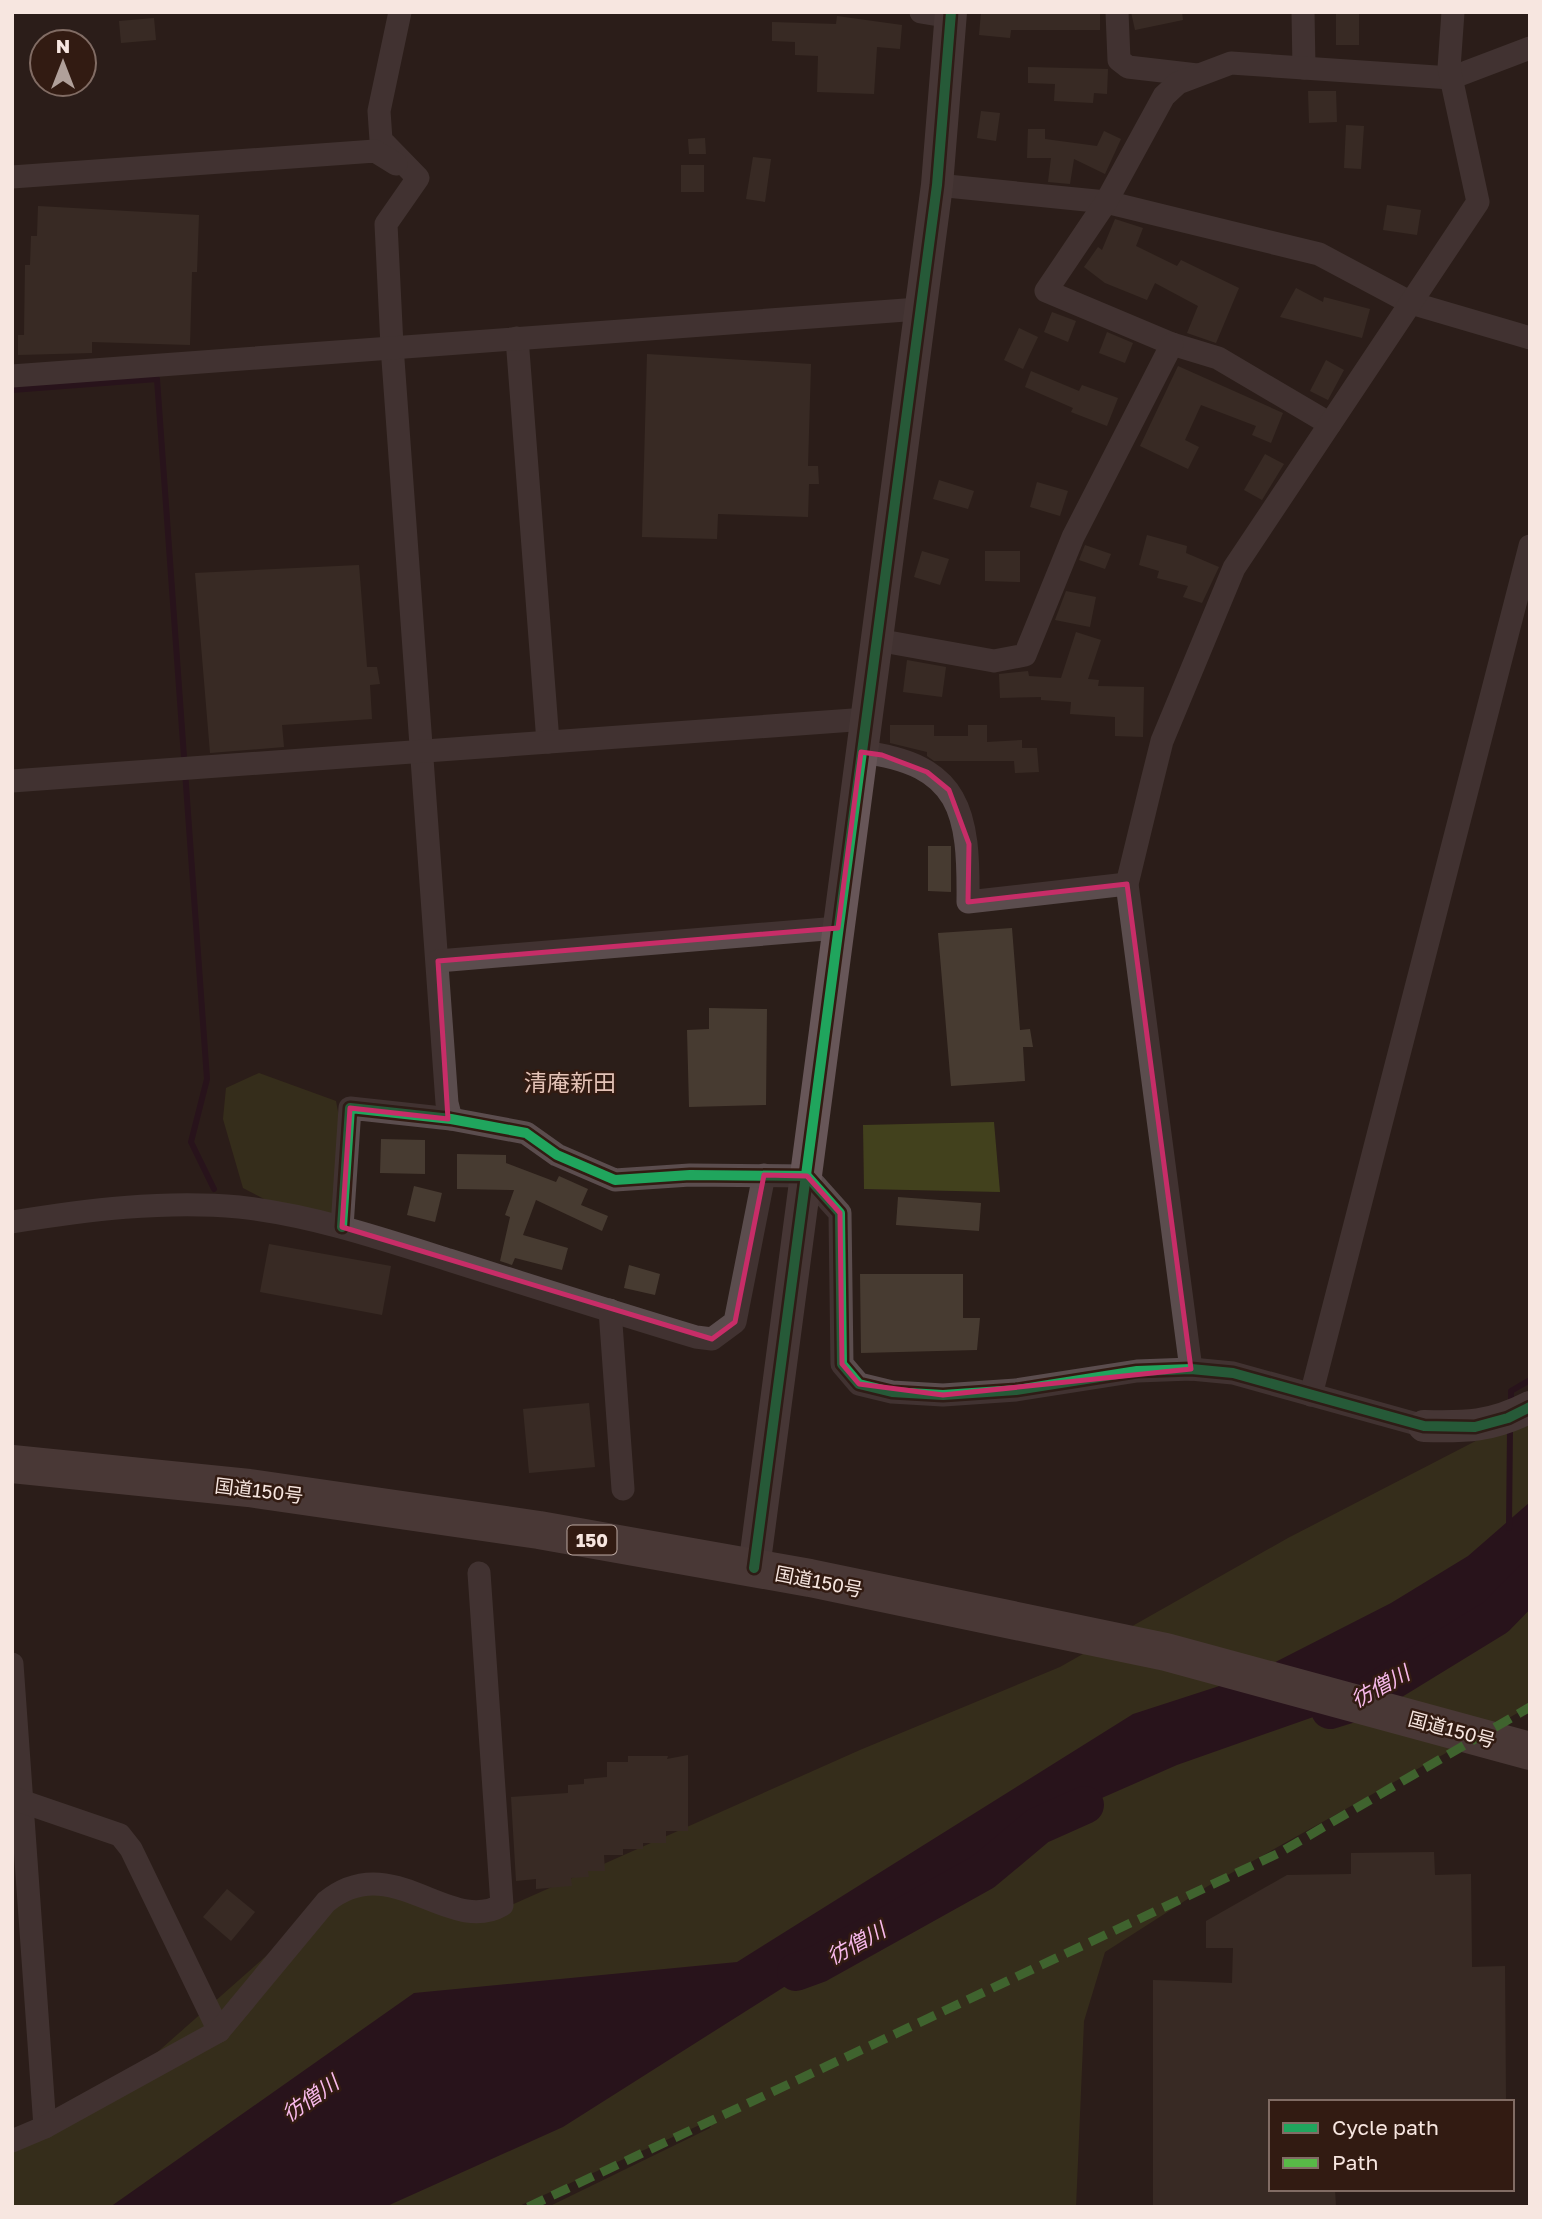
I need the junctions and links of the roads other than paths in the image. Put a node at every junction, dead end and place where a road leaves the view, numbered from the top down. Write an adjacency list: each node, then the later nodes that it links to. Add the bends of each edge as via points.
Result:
1 (400, 12): 11 (street, via 379,111 381,140)
2 (1116, 12): 8 (street, via 1119,60 1128,67)
3 (1303, 12): 7 (street)
4 (1453, 12): 9 (street)
5 (941, 14): 12 (street)
6 (1530, 48): 9 (street)
7 (1304, 68): 8 (street, via 1231,63); 9 (street)
8 (1197, 75): 13 (street, via 1164,96)
9 (1451, 78): 14 (street, via 1478,202)
10 (12, 177): 11 (street, via 375,151)
11 (418, 178): 19 (street, via 386,224)
12 (937, 185): 13 (street); 15 (street)
13 (1107, 202): 14 (street, via 1319,254); 18 (street, via 1046,291)
14 (1411, 303): 17 (street); 21 (street)
15 (919, 309): 16 (street); 23 (street)
16 (517, 338): 19 (street); 25 (street)
17 (1530, 338)
18 (1172, 344): 21 (street, via 1218,358); 23 (street, via 1073,537 1025,654 994,662)
19 (392, 346): 20 (street); 26 (street)
20 (12, 376)
21 (1330, 424): 29 (street, via 1234,568 1161,741)
22 (1530, 546): 39 (street)
23 (877, 640): 24 (street)
24 (867, 719): 25 (street); 27 (street)
25 (548, 742): 26 (street)
26 (424, 750): 28 (street); 31 (street)
27 (861, 752): 29 (street, via 927,772 949,790 969,844 968,901); 30 (street)
28 (12, 781)
29 (1127, 884): 38 (street)
30 (838, 928): 31 (street); 34 (street)
31 (438, 961): 32 (street)
32 (451, 1119): 33 (street, via 526,1133 557,1156 615,1180); 36 (street, via 350,1108)
33 (764, 1175): 34 (street); 37 (street, via 735,1322 712,1339)
34 (807, 1176): 38 (street, via 840,1213 842,1364 859,1384 892,1392 943,1395 1016,1390 1137,1371); 44 (street)
35 (12, 1223): 36 (street, via 171,1205 237,1207)
36 (342, 1227): 37 (street)
37 (610, 1310): 43 (street)
38 (1191, 1369): 39 (street, via 1233,1374)
39 (1311, 1395): 41 (street)
40 (1530, 1407): 41 (street, via 1508,1419 1475,1427)
41 (1423, 1426)
42 (12, 1464): 44 (highway, 国道150号 / 150, via 249,1488 539,1530)
43 (623, 1489)
44 (754, 1569): 47 (highway, 国道150号 / 150, via 1166,1652)
45 (479, 1573): 49 (street, via 502,1905 488,1913 469,1911 378,1881 342,1889 326,1902)
46 (12, 1664): 48 (street)
47 (1513, 1746)
48 (17, 1800): 49 (street, via 120,1835 131,1849); 50 (street)
49 (219, 2031): 50 (street)
50 (45, 2127): 51 (street)
51 (12, 2141)

